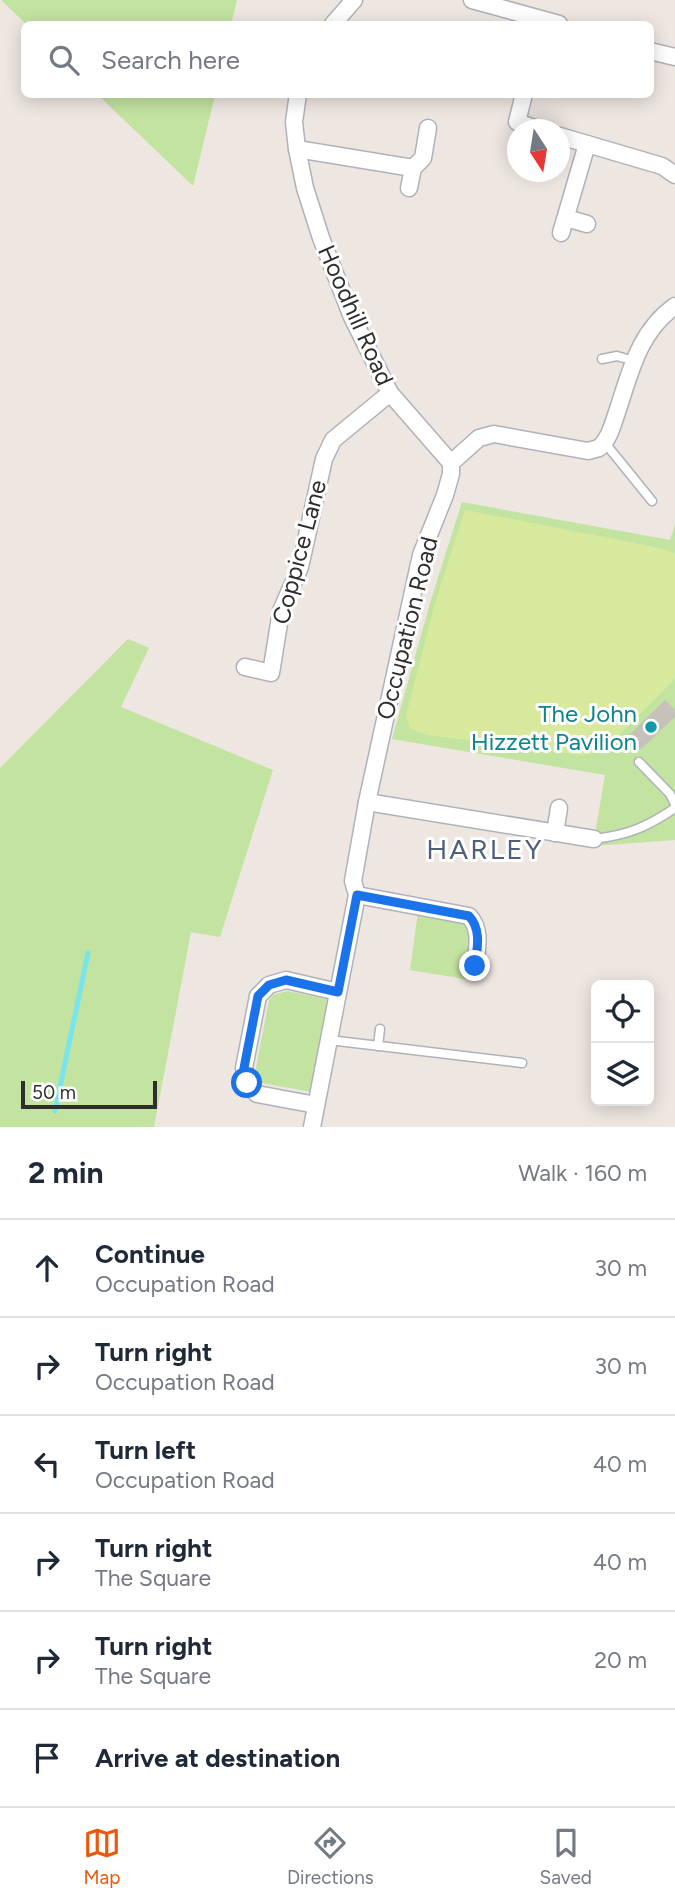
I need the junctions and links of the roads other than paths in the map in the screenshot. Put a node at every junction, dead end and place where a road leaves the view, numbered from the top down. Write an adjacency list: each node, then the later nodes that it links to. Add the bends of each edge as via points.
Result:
1 (354, 0): 3 (street)
2 (472, 0): 4 (street)
3 (336, 21)
4 (548, 21)
5 (654, 52): 6 (street)
6 (675, 58)
7 (297, 98): 13 (street, Hoodhill Road)
8 (523, 98): 9 (street)
9 (518, 119)
10 (428, 128): 14 (street, via 423,158)
11 (570, 139): 12 (street)
12 (587, 144): 15 (street, via 662,166); 17 (street, via 564,225)
13 (297, 149): 14 (street); 21 (street, Hoodhill Road, via 321,238 352,317)
14 (413, 168): 16 (street)
15 (675, 176)
16 (409, 188)
17 (587, 224)
18 (675, 306): 20 (street, via 649,330)
19 (602, 359): 20 (lane, via 617,356)
20 (634, 361): 22 (street)
21 (390, 393): 23 (street, Hoodhill Road); 25 (street, Coppice Lane, via 333,440 324,460 300,567 281,611 271,673)
22 (605, 443): 23 (street, via 588,451 494,434 479,438); 24 (lane)
23 (451, 463): 27 (street, Occupation Road, via 445,495 421,555)
24 (652, 501)
25 (245, 667)
26 (639, 762): 28 (lane, via 670,794)
27 (367, 802): 30 (street); 32 (street, Occupation Road, via 353,881)
28 (675, 806): 31 (lane, via 649,825 622,836)
29 (559, 808): 30 (street)
30 (555, 833): 31 (street)
31 (594, 839)
32 (357, 895): 33 (street, via 469,916 478,933); 34 (street, Occupation Road)
33 (475, 966)
34 (338, 992): 36 (street, Occupation Road); 39 (street, via 286,980 269,985 258,996 244,1068 247,1083 257,1094)
35 (380, 1029): 37 (lane)
36 (329, 1040): 37 (lane); 39 (street, Occupation Road)
37 (378, 1046): 38 (lane)
38 (522, 1063)
39 (316, 1105): 40 (street, Occupation Road)
40 (312, 1127)

